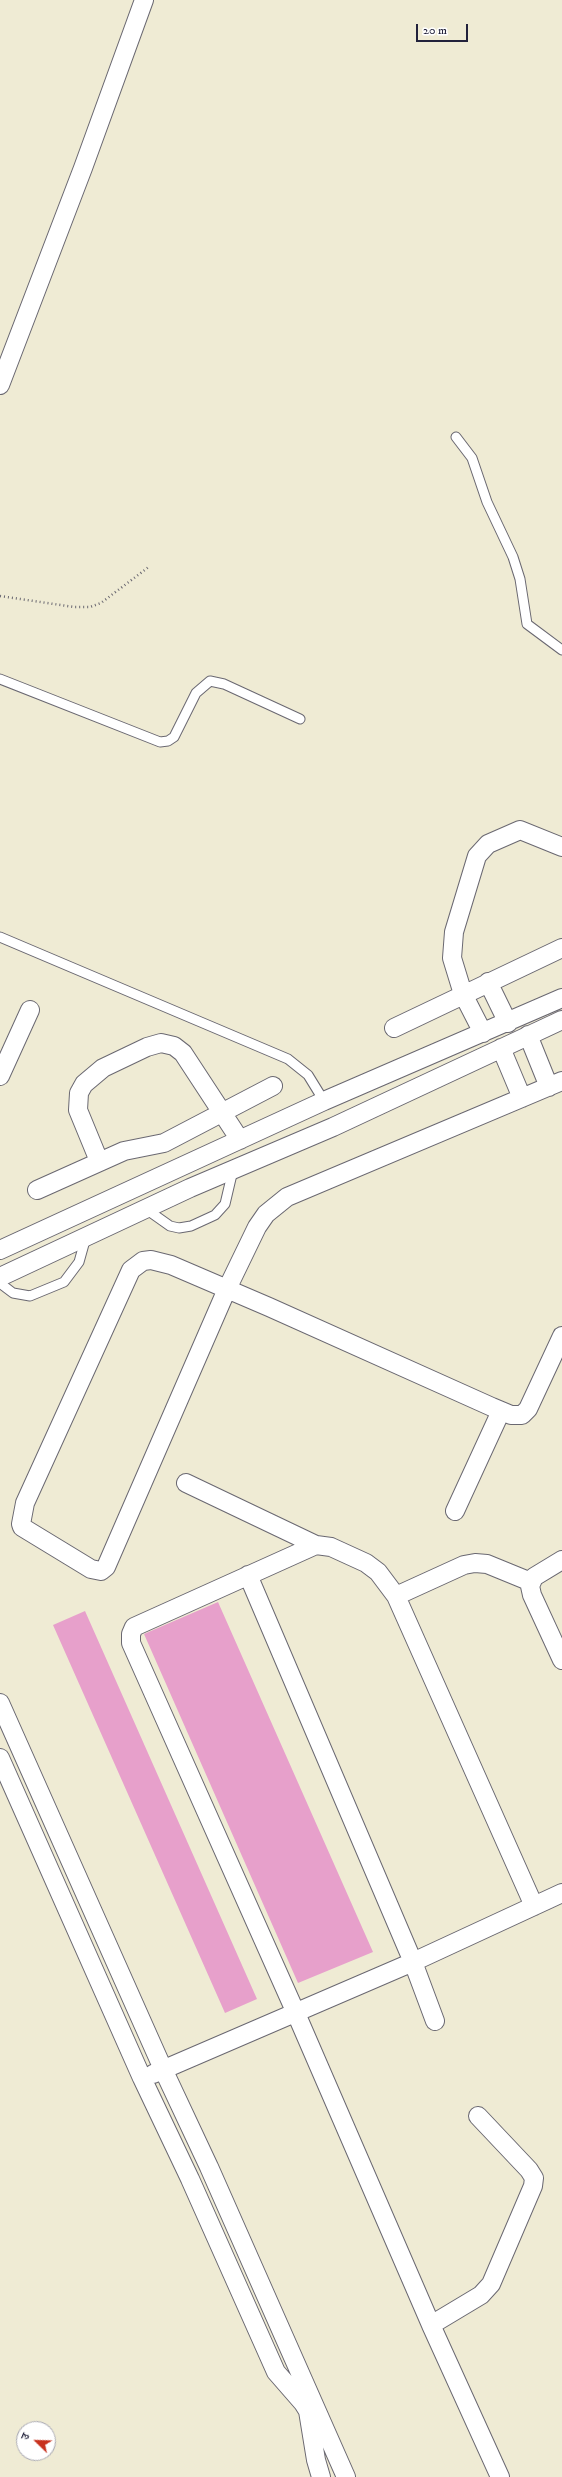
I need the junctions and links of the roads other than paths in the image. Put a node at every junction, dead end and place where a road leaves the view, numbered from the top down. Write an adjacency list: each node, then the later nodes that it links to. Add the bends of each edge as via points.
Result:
1 (144, 0): 2 (street)
2 (0, 385)
3 (456, 437): 4 (lane, via 472,458 487,502 513,558 520,579 527,624)
4 (562, 650)
5 (0, 679): 6 (lane, via 160,742 174,737 196,693 210,681 224,684)
6 (300, 719)
7 (562, 847): 11 (street, via 520,830 488,844 477,856 454,932 452,950)
8 (0, 937): 24 (lane, via 288,1059 308,1075)
9 (562, 948): 10 (street)
10 (488, 982): 11 (street); 15 (street)
11 (463, 994): 16 (street); 17 (street)
12 (562, 998): 15 (street)
13 (30, 1010): 20 (street)
14 (562, 1020): 18 (street)
15 (508, 1023): 17 (street)
16 (394, 1028)
17 (483, 1033): 24 (street)
18 (528, 1035): 19 (street); 21 (street)
19 (501, 1048): 23 (street); 26 (street)
20 (0, 1076)
21 (555, 1084): 23 (street)
22 (273, 1086): 25 (street)
23 (522, 1098): 36 (street, via 287,1197 274,1205 257,1227)
24 (324, 1101): 26 (street); 27 (street)
25 (221, 1112): 27 (street); 28 (street, via 164,1143 128,1150); 28 (street, via 183,1053 168,1044 147,1047 90,1076 79,1093 78,1110)
26 (333, 1127): 29 (street)
27 (240, 1140): 33 (street)
28 (99, 1161): 30 (street)
29 (233, 1170): 31 (street); 31 (lane, via 225,1204 215,1215 191,1226 170,1226)
30 (37, 1190)
31 (146, 1209): 32 (street)
32 (86, 1237): 34 (street); 35 (lane, via 79,1262 64,1282 30,1296 13,1293)
33 (0, 1250)
34 (0, 1277)
35 (0, 1284)
36 (227, 1290): 36 (street, via 106,1567 101,1571 91,1569 22,1527 20,1520 26,1503 131,1270 136,1264 151,1260 171,1265); 38 (street)
37 (562, 1336): 38 (street, via 525,1414 517,1416)
38 (501, 1411): 40 (street)
39 (186, 1483): 41 (street)
40 (455, 1511)
41 (316, 1545): 43 (street); 45 (street, via 330,1547 366,1563 385,1579)
42 (562, 1560): 44 (street, via 534,1577)
43 (248, 1575): 51 (street); 52 (street, via 137,1624 131,1636 131,1643)
44 (531, 1582): 45 (street, via 487,1564 475,1563 455,1569); 46 (street, via 532,1595)
45 (396, 1596): 50 (street)
46 (562, 1660)
47 (0, 1703): 54 (street)
48 (0, 1758): 55 (street)
49 (562, 1893): 50 (street)
50 (534, 1906): 51 (street)
51 (413, 1962): 52 (street); 53 (street)
52 (295, 2011): 54 (street); 59 (street)
53 (435, 2021)
54 (163, 2069): 55 (street); 57 (street)
55 (142, 2078): 58 (street)
56 (478, 2116): 59 (street, via 529,2170 534,2178 533,2186 491,2284 481,2295)
57 (209, 2167): 58 (street); 60 (street)
58 (190, 2179): 60 (street, via 276,2372)
59 (431, 2325): 63 (street)
60 (307, 2401): 61 (street); 62 (street)
61 (321, 2477)
62 (346, 2477)
63 (500, 2477)

